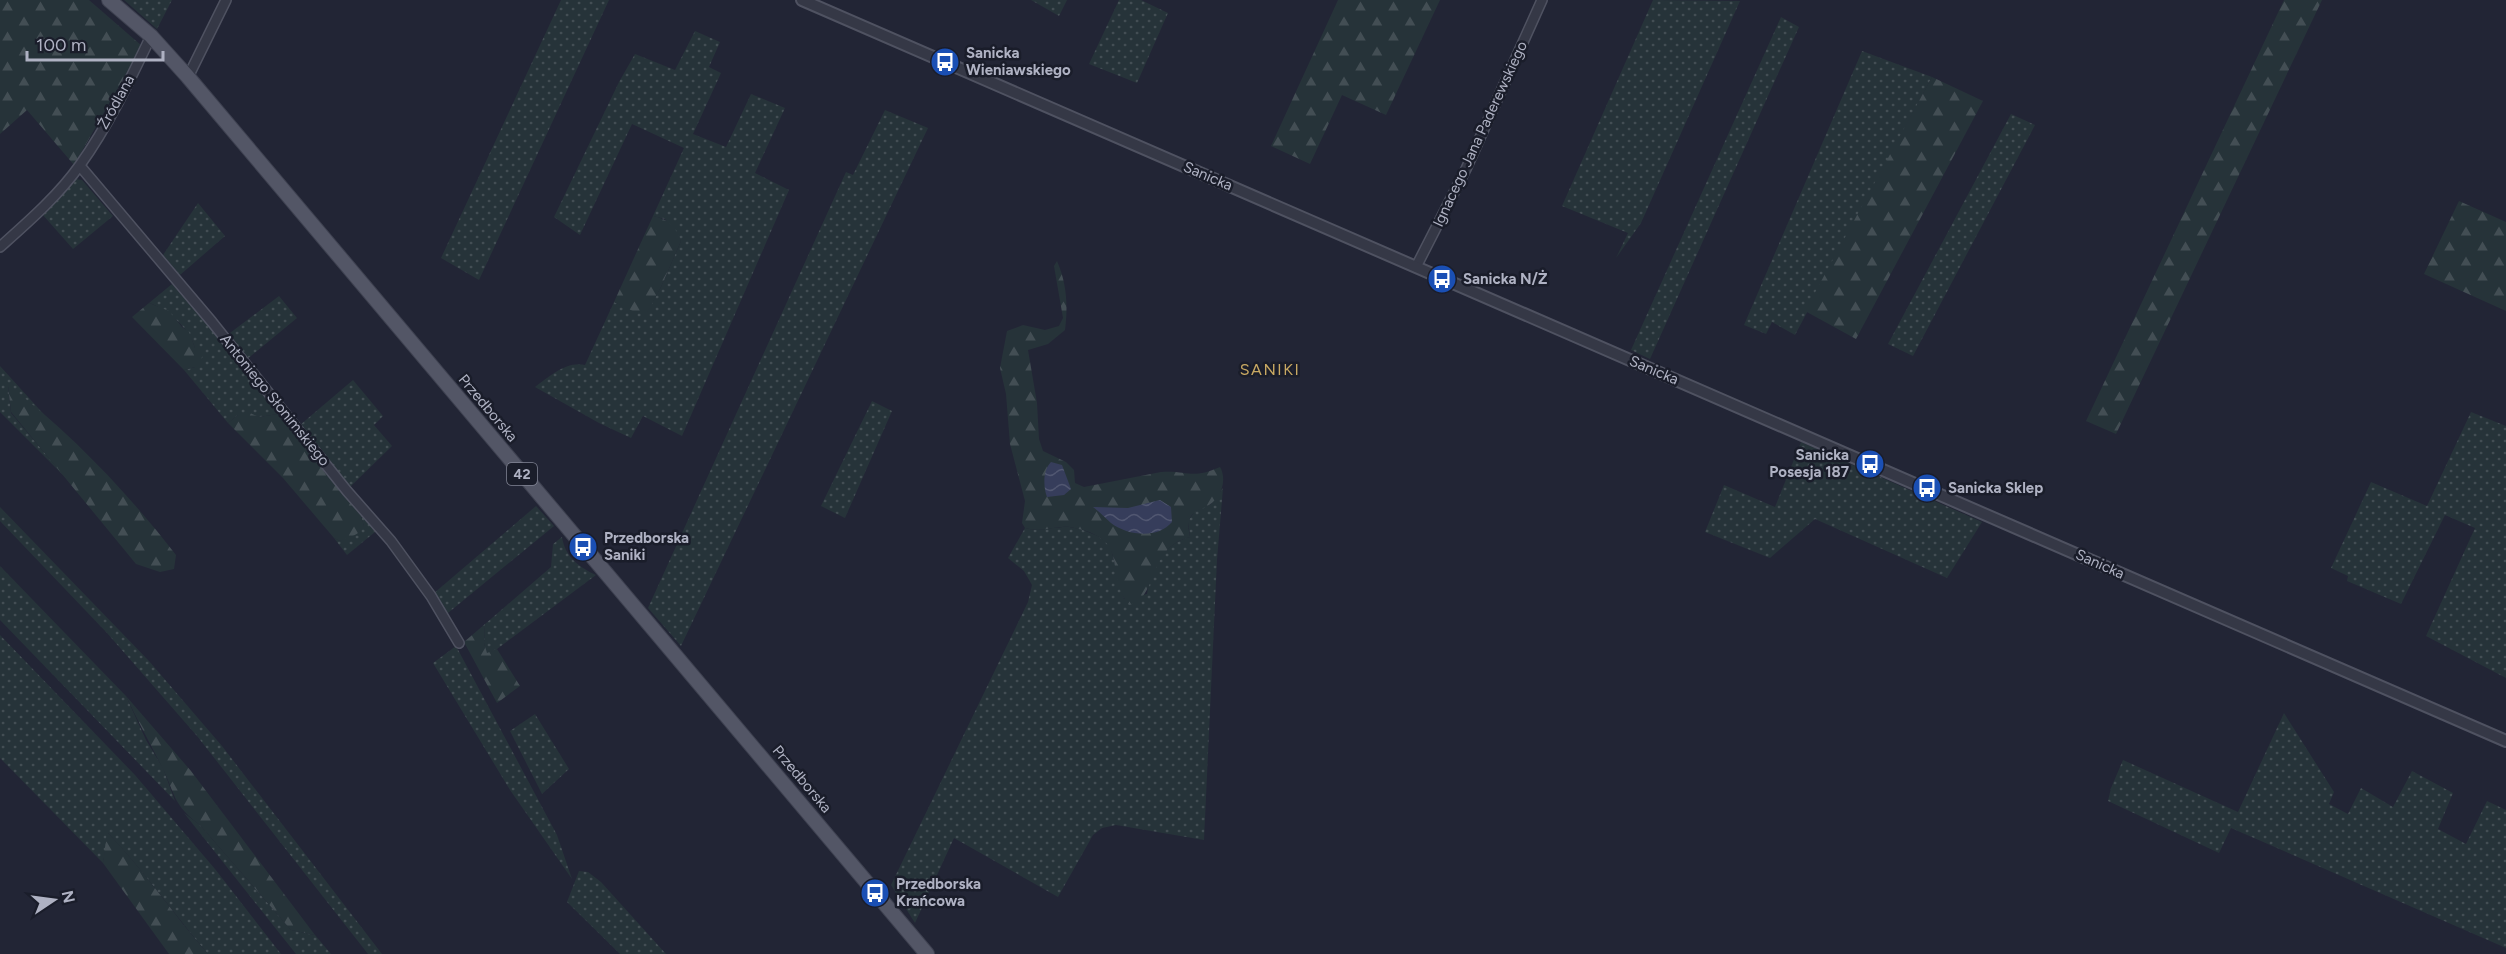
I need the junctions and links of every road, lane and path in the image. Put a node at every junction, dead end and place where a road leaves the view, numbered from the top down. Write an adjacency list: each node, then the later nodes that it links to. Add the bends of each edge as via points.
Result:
1 (109, 0): 5 (main road, Przedborska / 42)
2 (226, 0): 6 (street)
3 (802, 0): 9 (street, Sanicka)
4 (1542, 0): 9 (street, Ignacego Jana Paderewskiego, via 1466,169)
5 (150, 36): 6 (main road, Przedborska / 42); 7 (street, Źródlana)
6 (188, 76): 12 (main road, Przedborska / 42)
7 (80, 166): 8 (street, Źródlana, via 39,212); 10 (street, Antoniego Słonimskiego, via 391,541)
8 (0, 247)
9 (1416, 267): 11 (street, Sanicka)
10 (459, 643)
11 (2506, 741)
12 (927, 954)

